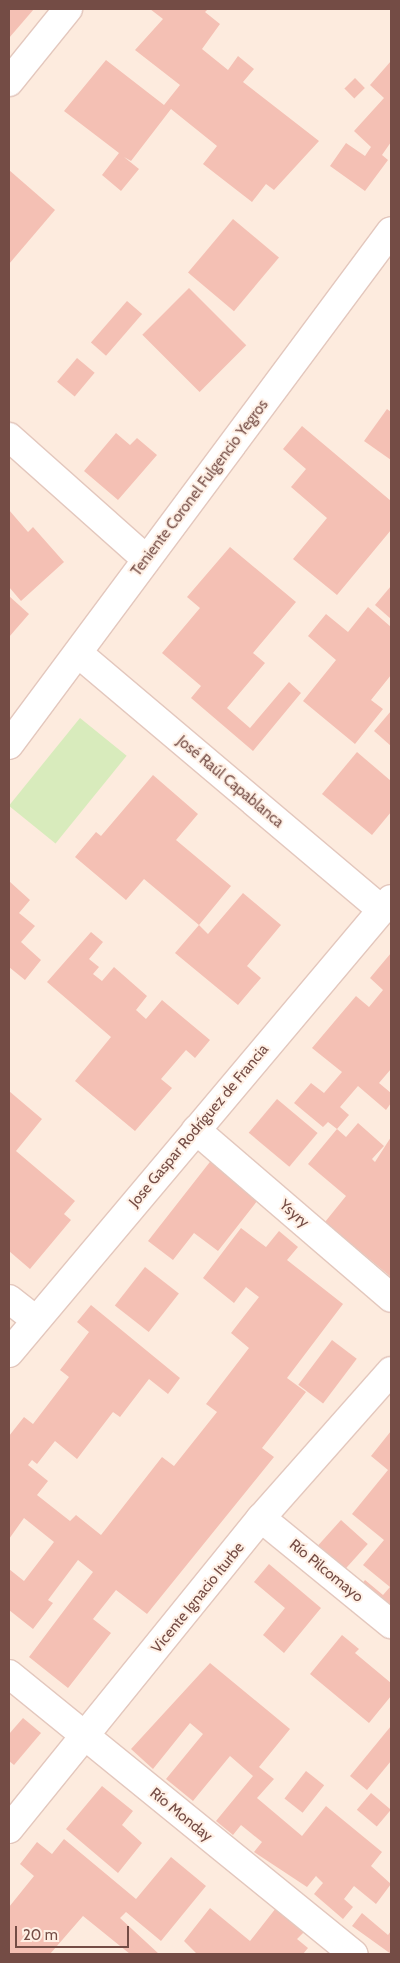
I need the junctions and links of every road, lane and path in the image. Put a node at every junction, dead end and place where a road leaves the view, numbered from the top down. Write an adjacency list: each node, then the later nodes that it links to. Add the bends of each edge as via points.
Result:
1 (68, 9): 2 (street)
2 (9, 82)
3 (391, 233): 5 (street, Teniente Coronel Fulgencio Yegros)
4 (9, 437): 5 (street)
5 (146, 559): 6 (street, Teniente Coronel Fulgencio Yegros)
6 (79, 654): 7 (street, Teniente Coronel Fulgencio Yegros); 8 (street, José Raúl Capablanca)
7 (9, 745)
8 (386, 905): 9 (street, Jose Gaspar Rodríguez de Francia)
9 (196, 1130): 10 (street, Ysyry); 12 (street, Jose Gaspar Rodríguez de Francia)
10 (391, 1298)
11 (9, 1299): 12 (street)
12 (36, 1320): 13 (street, Jose Gaspar Rodríguez de Francia)
13 (9, 1353)
14 (391, 1371): 15 (street, Vicente Ignacio Iturbe)
15 (261, 1518): 16 (street, Río Pilcomayo); 18 (street, Vicente Ignacio Iturbe)
16 (391, 1624)
17 (9, 1674): 18 (street, Río Monday)
18 (86, 1738): 19 (street, Vicente Ignacio Iturbe); 20 (street, Río Monday)
19 (9, 1829)
20 (354, 1954)

